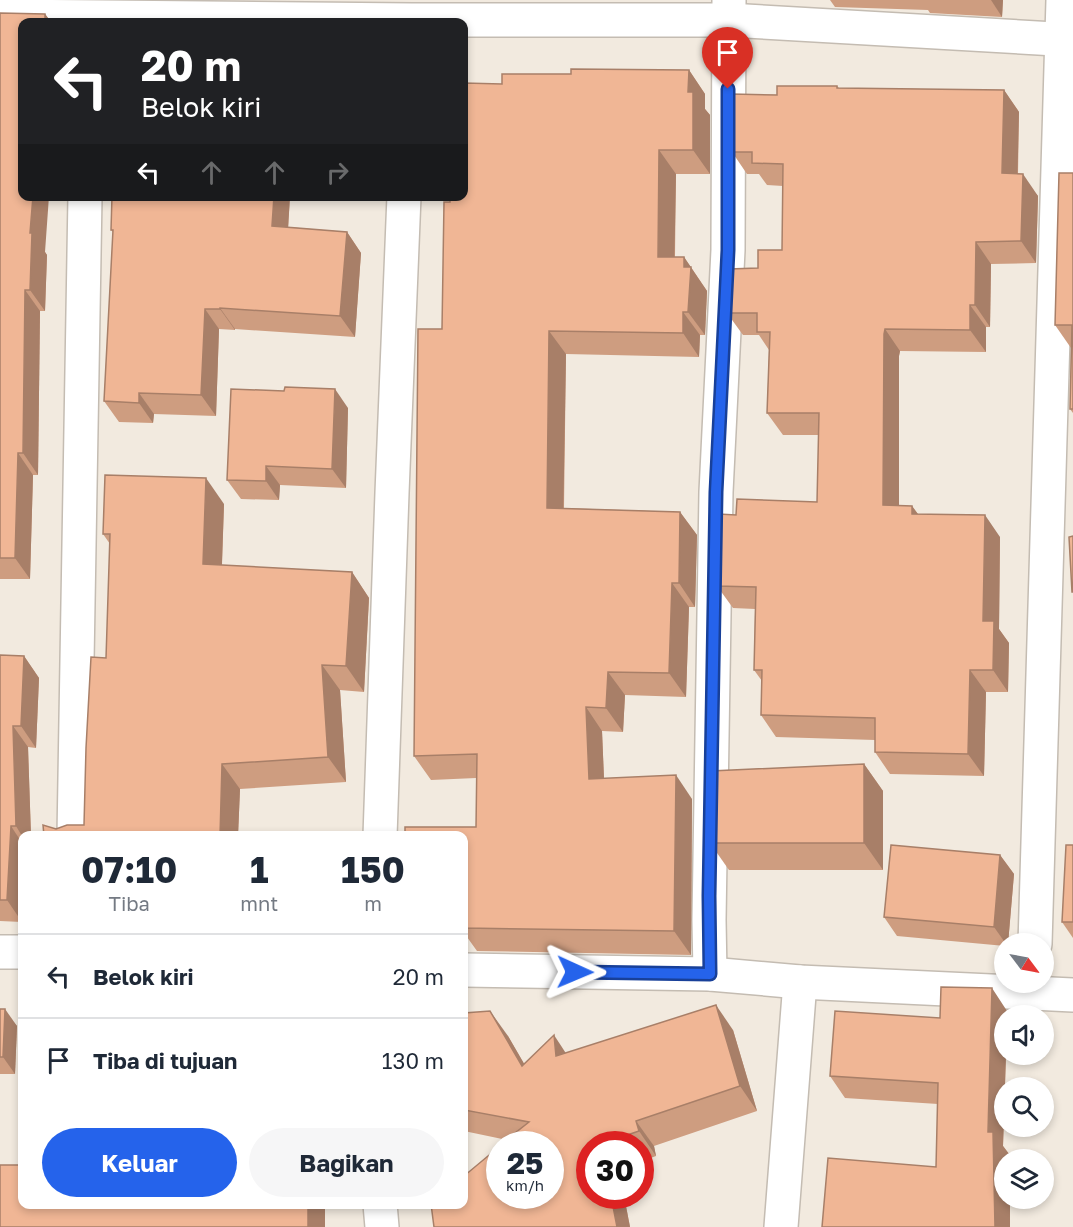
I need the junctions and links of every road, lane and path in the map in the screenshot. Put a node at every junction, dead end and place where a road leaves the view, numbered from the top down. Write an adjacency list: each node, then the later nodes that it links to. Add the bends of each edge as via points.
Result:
1 (1063, 0): 6 (street)
2 (728, 10): 4 (street); 6 (street); 15 (street, via 728,250 716,492)
3 (88, 13): 4 (street); 5 (street)
4 (411, 14)
5 (0, 16)
6 (1067, 39): 11 (street)
7 (85, 201): 9 (street)
8 (404, 201): 10 (street)
9 (74, 831)
10 (380, 831)
11 (1035, 933)
12 (0, 952): 13 (street)
13 (18, 952)
14 (468, 970): 15 (street)
15 (710, 974): 16 (street)
16 (800, 982): 17 (street); 22 (street)
17 (994, 987)
18 (1054, 992): 19 (street)
19 (1073, 995)
20 (380, 1209): 21 (street)
21 (382, 1227)
22 (781, 1227)

